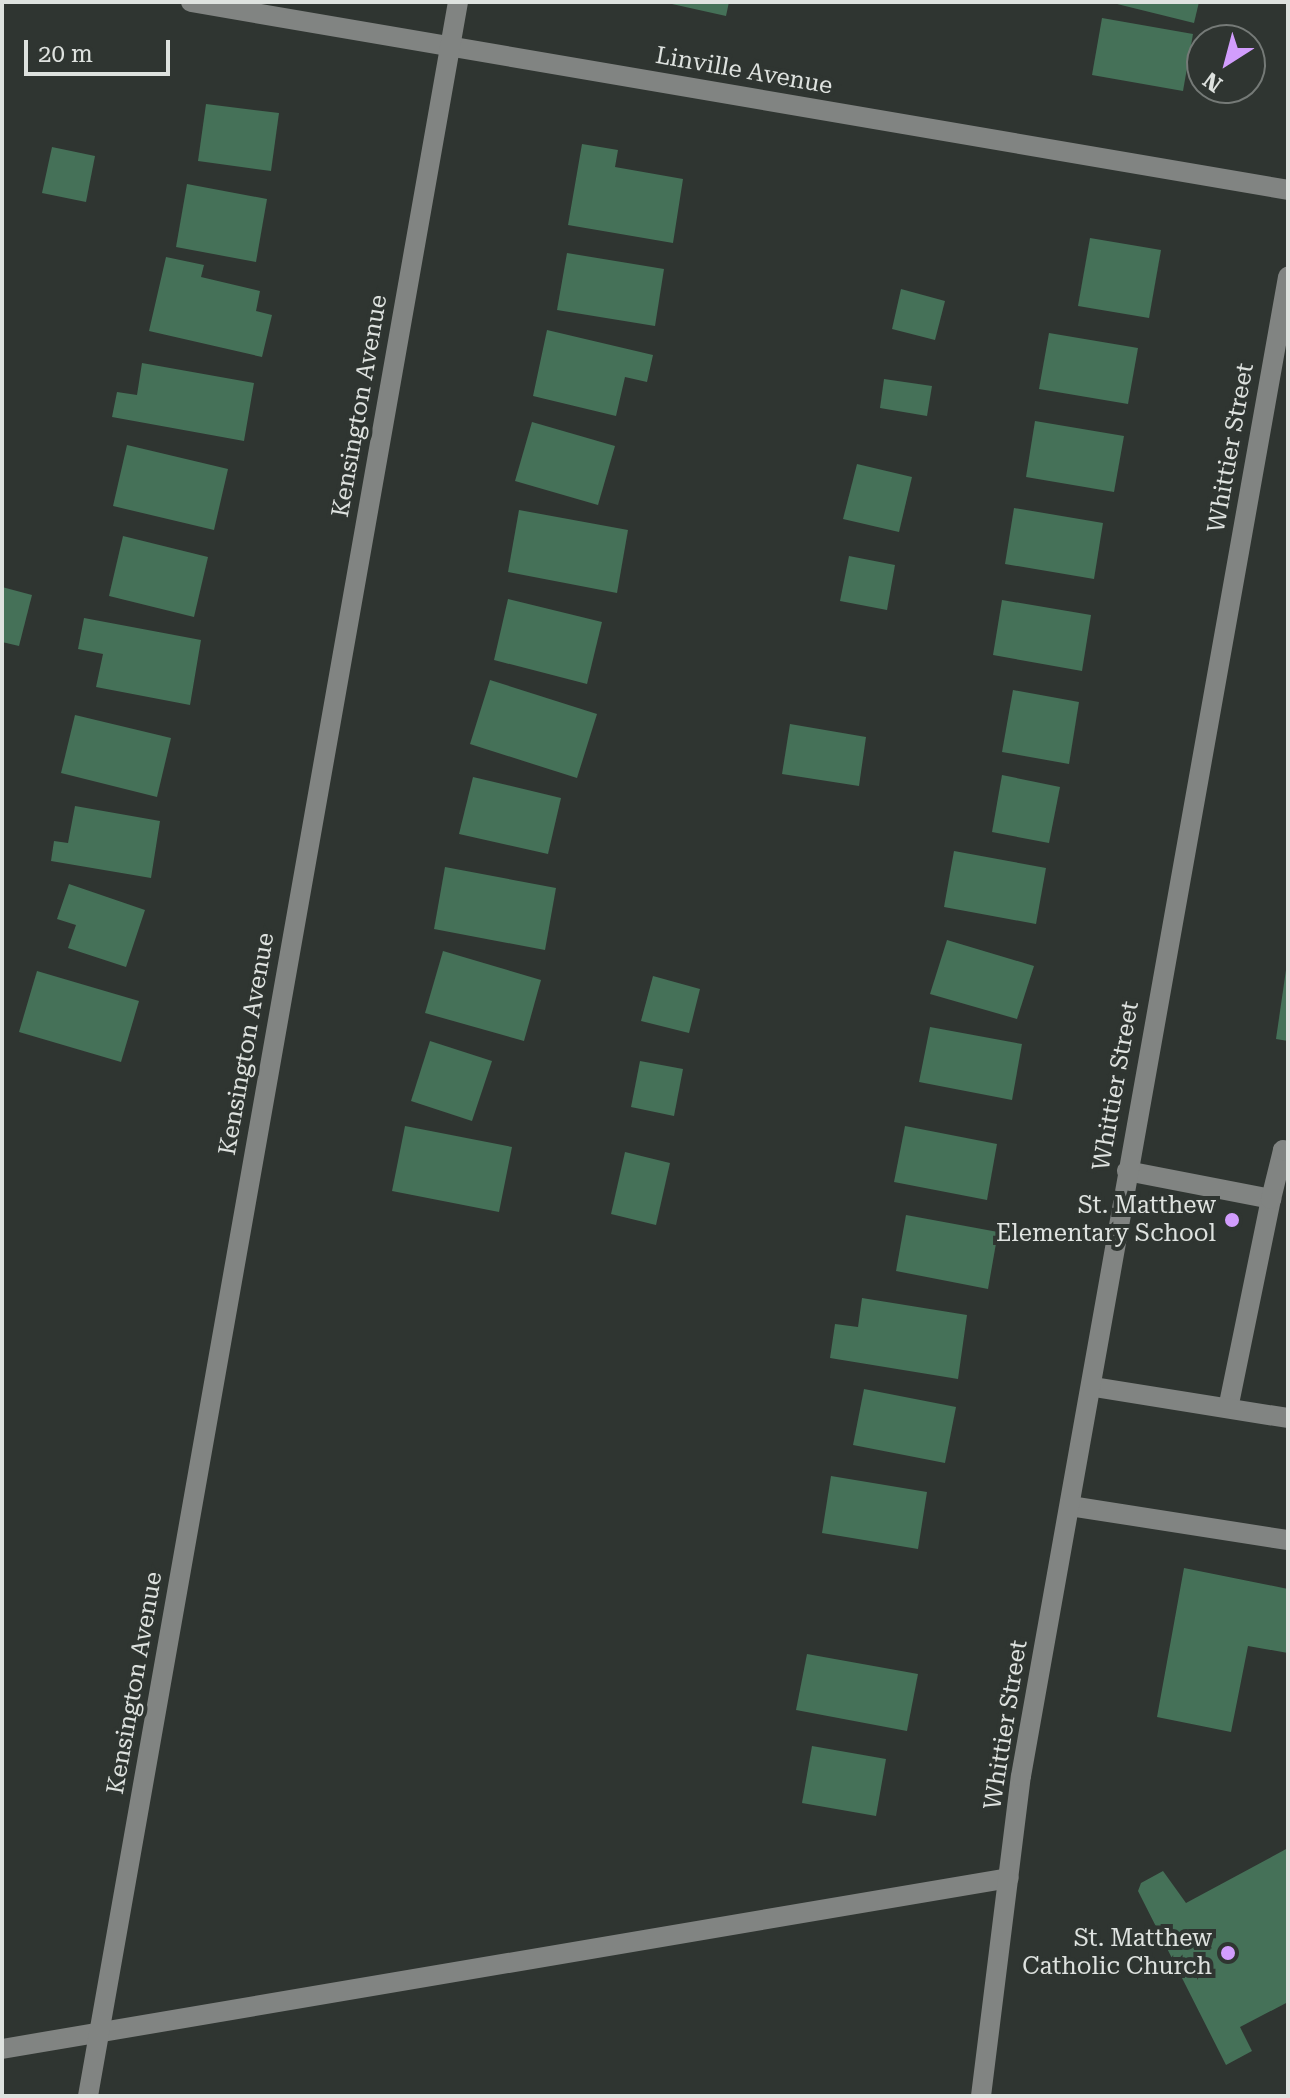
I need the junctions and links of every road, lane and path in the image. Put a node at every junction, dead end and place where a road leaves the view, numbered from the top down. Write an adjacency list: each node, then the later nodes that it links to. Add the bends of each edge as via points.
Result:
1 (191, 2): 3 (street, Linville Avenue)
2 (458, 2): 3 (street, Kensington Avenue)
3 (450, 47): 4 (street, Linville Avenue); 15 (street, Kensington Avenue)
4 (1288, 190)
5 (1288, 277): 7 (street, Whittier Street)
6 (1288, 1151): 8 (street, via 1283,1150)
7 (1127, 1171): 8 (street); 9 (street, Whittier Street)
8 (1271, 1199): 10 (street)
9 (1094, 1387): 10 (street); 12 (street, Whittier Street)
10 (1228, 1408): 11 (street)
11 (1288, 1418)
12 (1070, 1506): 13 (street); 14 (street, Whittier Street)
13 (1288, 1540)
14 (1009, 1878): 15 (street); 18 (street, Whittier Street)
15 (99, 2034): 16 (street); 17 (street, Kensington Avenue)
16 (2, 2049)
17 (88, 2096)
18 (981, 2096)

